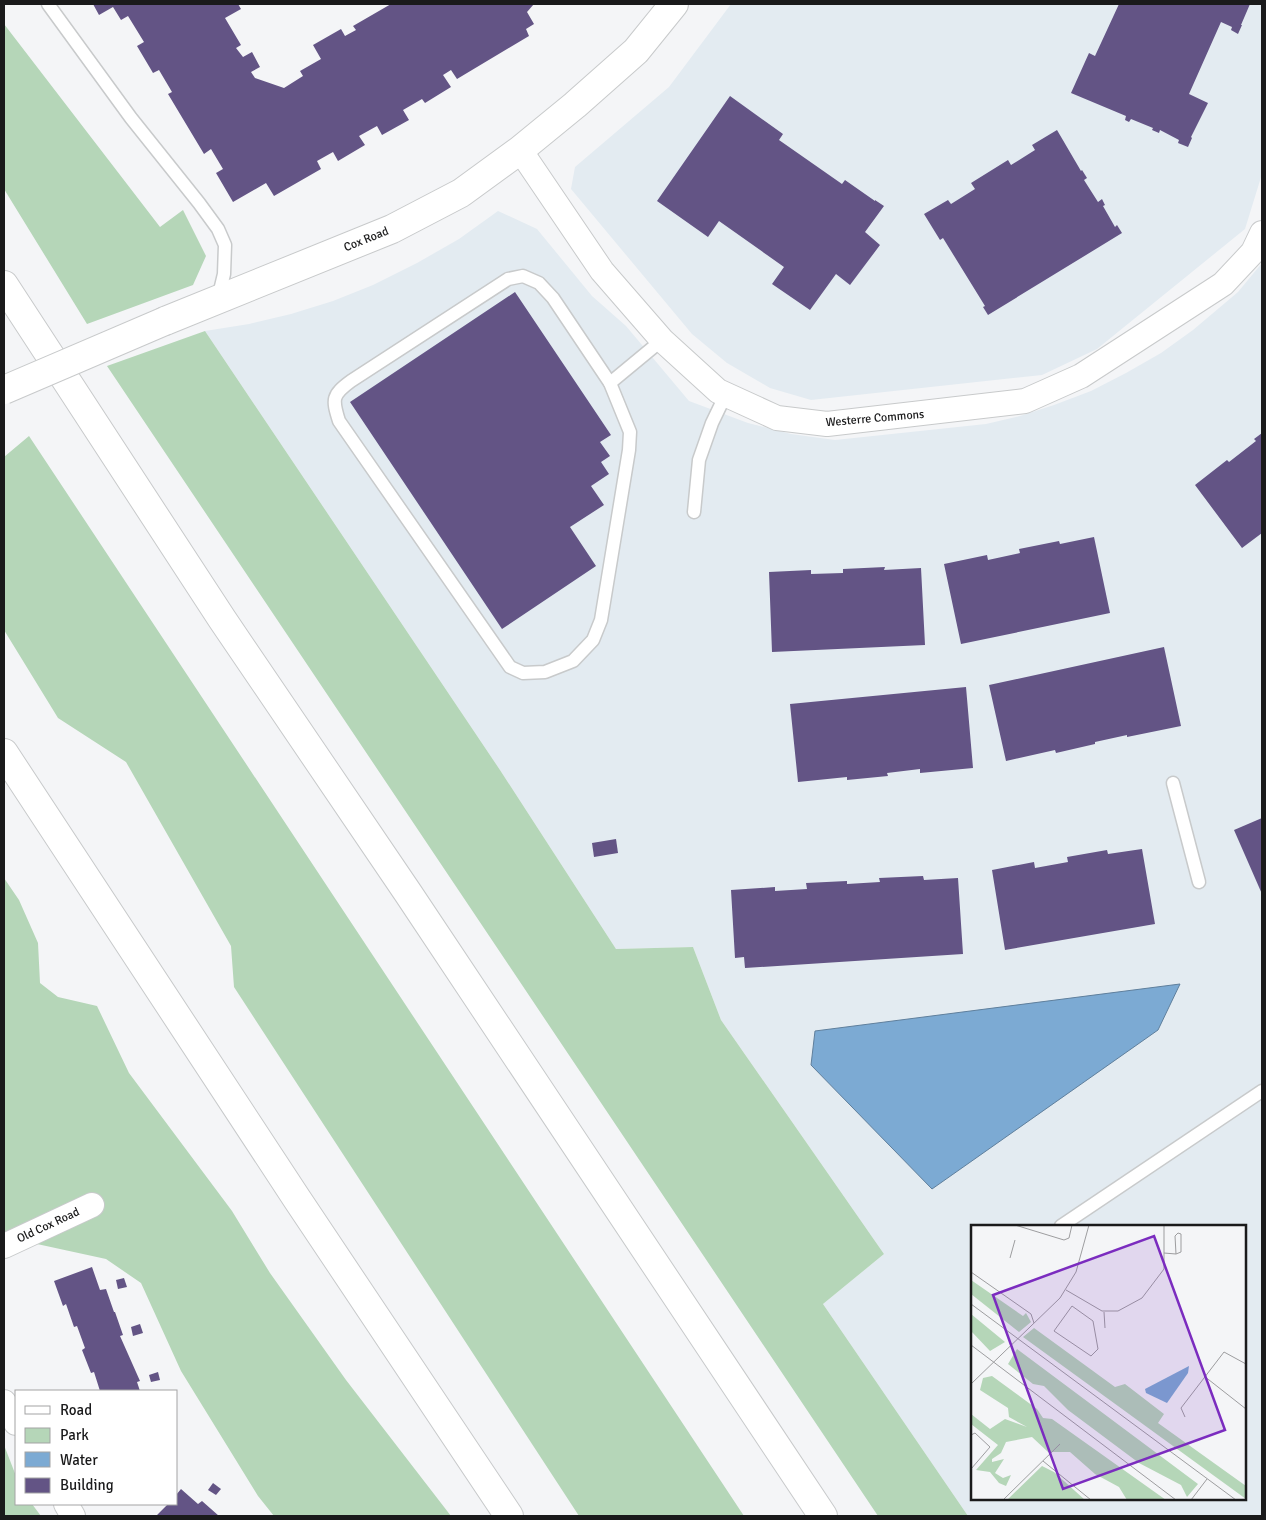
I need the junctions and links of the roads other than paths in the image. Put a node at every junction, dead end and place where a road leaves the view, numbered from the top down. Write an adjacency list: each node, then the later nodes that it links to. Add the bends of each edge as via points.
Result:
1 (48, 4): 6 (lane, via 218,229 225,245 224,274)
2 (674, 4): 3 (main road, Cox Road, via 636,51)
3 (520, 150): 6 (main road, Cox Road, via 461,192 392,229); 7 (street, Westerre Commons, via 602,271)
4 (1262, 232): 10 (street, Westerre Commons, via 1253,252 1223,284 1081,376 1025,401 828,424 776,418)
5 (4, 285): 24 (main road, via 222,619)
6 (218, 300): 9 (main road, Cox Road, bridge)
7 (662, 340): 8 (lane); 10 (street, Westerre Commons, via 718,391)
8 (610, 383): 8 (lane, via 553,298 539,283 523,276 508,279 351,380 338,391 334,404 339,421 510,667 523,673 545,672 573,661 594,640 601,620 630,432)
9 (4, 390)
10 (726, 394): 11 (lane, via 699,460)
11 (694, 512)
12 (4, 753): 23 (main road, via 302,1208)
13 (1174, 783): 14 (lane)
14 (1199, 882)
15 (1262, 1091): 17 (lane)
16 (92, 1205): 18 (street, Old Cox Road)
17 (1062, 1225)
18 (4, 1246)
19 (4, 1402): 20 (street)
20 (15, 1421)
21 (67, 1505): 22 (street)
22 (73, 1516)
23 (509, 1516)
24 (823, 1516)

